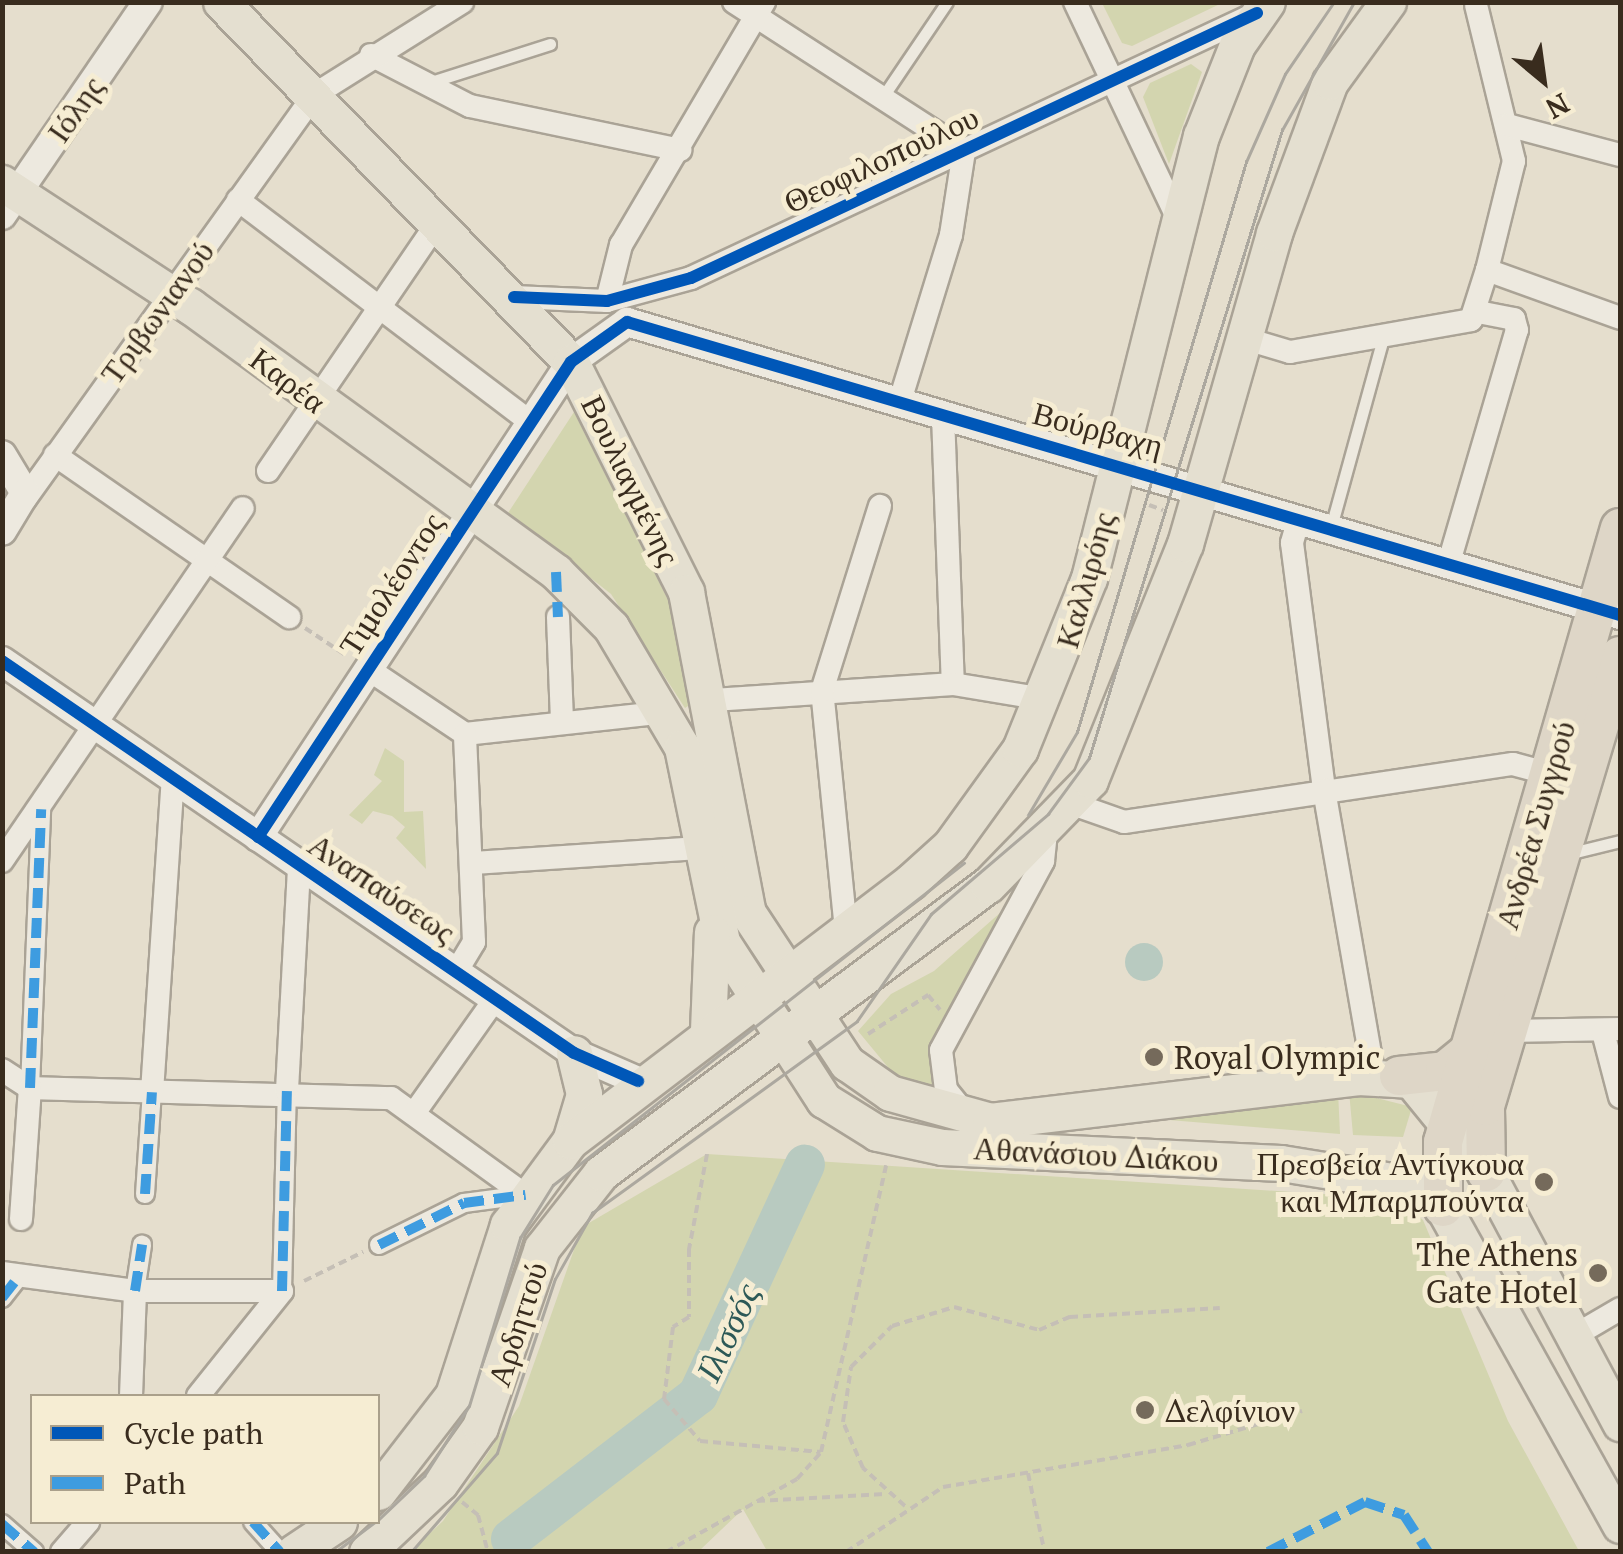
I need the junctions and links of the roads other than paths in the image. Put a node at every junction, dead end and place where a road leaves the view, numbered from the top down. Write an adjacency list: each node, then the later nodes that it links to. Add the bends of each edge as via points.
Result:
1 (148, 2): 21 (street, Ιόλης)
2 (462, 2): 12 (street, Τριβωνιανού)
3 (734, 2): 10 (street)
4 (948, 2): 16 (lane)
5 (1075, 2): 13 (street)
6 (1388, 2): 32 (main road, via 1330,82)
7 (233, 6): 15 (main road, Βουλιαγμένης)
8 (1476, 6): 17 (street, via 1486,73)
9 (1262, 8): 13 (street, Θεοφιλοπούλου); 24 (main road, Καλλιρόης, via 1226,70)
10 (760, 10): 16 (street); 18 (street)
11 (550, 44): 14 (lane, via 460,79)
12 (371, 55): 14 (street); 15 (street, Τριβωνιανού)
13 (1111, 80): 19 (street, Θεοφιλοπούλου); 24 (street)
14 (422, 84): 18 (street, via 470,106)
15 (314, 95): 22 (street, Τριβωνιανού); 23 (main road, Βουλιαγμένης)
16 (884, 95): 19 (street)
17 (1506, 125): 20 (street); 25 (street, via 1514,161)
18 (680, 150): 28 (street, via 607,273)
19 (964, 152): 28 (street, Θεοφιλοπούλου, via 691,278); 36 (street, via 951,236)
20 (1620, 156)
21 (7, 196): 26 (main road, Καρέα)
22 (238, 200): 26 (street, Τριβωνιανού); 29 (street)
23 (438, 220): 27 (main road, Βουλιαγμένης); 29 (street)
24 (1178, 220): 41 (main road, Καλλιρόης)
25 (1487, 270): 30 (street); 31 (street)
26 (170, 293): 35 (main road, Καρέα); 39 (street, Τριβωνιανού)
27 (514, 297): 28 (street, Θεοφιλοπούλου); 34 (main road, Βουλιαγμένης)
28 (607, 301)
29 (379, 307): 35 (street); 38 (street)
30 (1477, 312): 33 (street); 53 (street, via 1514,319 1517,330)
31 (1620, 318)
32 (1243, 338): 33 (street, via 1290,352); 43 (main road)
33 (1383, 338): 49 (lane)
34 (571, 362): 36 (street, Βούρβαχη, via 607,332 640,321); 38 (street, Τιμολέοντος); 64 (main road, Βουλιαγμένης, via 686,592)
35 (315, 401): 42 (street); 47 (main road, Καρέα)
36 (900, 401): 37 (street, Βούρβαχη)
37 (942, 415): 41 (street, Βούρβαχη); 61 (street)
38 (531, 422): 47 (street, Τιμολέοντος)
39 (56, 455): 44 (street, Τριβωνιανού); 52 (street)
40 (2, 456): 44 (street)
41 (1118, 461): 43 (street, Βούρβαχη); 63 (main road, Καλλιρόης)
42 (268, 471)
43 (1201, 488): 48 (street, Βούρβαχη); 73 (main road, via 1118,725)
44 (26, 499): 51 (street, Τριβωνιανού)
45 (880, 506): 62 (street)
46 (243, 508): 52 (street)
47 (470, 513): 54 (main road, Καρέα); 60 (street, Τιμολέοντος)
48 (1299, 518): 49 (street, Βούρβαχη); 72 (street, via 1292,544)
49 (1331, 527): 53 (street, Βούρβαχη)
50 (1620, 528): 55 (highway, Ανδρέα Συγγρού)
51 (2, 531)
52 (208, 561): 56 (street); 67 (street)
53 (1449, 562): 55 (street, Βούρβαχη)
54 (556, 572): 57 (street); 65 (main road, Καρέα, via 611,627)
55 (1609, 611): 70 (highway, Ανδρέα Συγγρού)
56 (289, 617)
57 (558, 617): 66 (street)
58 (1620, 656): 69 (highway, Ανδρέα Συγγρού)
59 (2, 661): 67 (street, Αναπαύσεως)
60 (368, 670): 68 (street); 76 (street, Τιμολέοντος)
61 (953, 684): 62 (street); 63 (street)
62 (822, 691): 64 (street); 84 (street)
63 (1045, 698): 84 (main road, Καλλιρόης, via 950,846)
64 (713, 700): 86 (main road, Βουλιαγμένης, via 742,890)
65 (666, 712): 66 (street); 78 (main road, via 686,762)
66 (562, 722): 68 (street)
67 (97, 726): 71 (street, Αναπαύσεως); 74 (street)
68 (464, 734): 81 (street)
69 (1606, 747): 79 (highway, Ανδρέα Συγγρού)
70 (1550, 774): 72 (street, via 1513,764); 94 (highway, Ανδρέα Συγγρού)
71 (174, 778): 76 (street, Αναπαύσεως); 101 (street)
72 (1324, 790): 73 (street, via 1124,822); 97 (street)
73 (1073, 804): 75 (main road)
74 (40, 809): 80 (street); 99 (street)
75 (1046, 834): 89 (main road); 104 (street, via 1043,860 941,1050 946,1090)
76 (258, 836): 82 (street, Αναπαύσεως)
77 (1620, 841): 79 (lane)
78 (700, 848): 81 (street); 83 (main road)
79 (1563, 855): 92 (highway, Ανδρέα Συγγρού)
80 (2, 861)
81 (473, 863): 85 (street, via 474,942)
82 (300, 865): 85 (street, Αναπαύσεως); 100 (street)
83 (709, 906): 87 (main road); 90 (main road)
84 (846, 930): 86 (main road, Καλλιρόης)
85 (456, 972): 88 (street, Αναπαύσεως)
86 (782, 976): 87 (main road, Καλλιρόης); 89 (main road, Βουλιαγμένης)
87 (754, 998): 90 (main road, Αρδηττού); 93 (main road)
88 (495, 999): 95 (street, Αναπαύσεως); 103 (street)
89 (811, 1016): 93 (main road); 104 (main road, Αθανάσιου Διάκου, via 871,1083)
90 (708, 1030): 98 (main road, Αρδηττού)
91 (1612, 1030): 92 (street); 102 (street)
92 (1507, 1031): 107 (highway, Ανδρέα Συγγρού, via 1485,1106)
93 (780, 1039): 110 (main road, Αθανάσιου Διάκου, via 824,1100 904,1141 1388,1174 1423,1186); 132 (main road, Αρδηττού, via 643,1137 564,1215 542,1248 502,1381 440,1483)
94 (1470, 1051): 97 (highway, via 1444,1071); 105 (highway, Ανδρέα Συγγρού)
95 (574, 1053): 98 (street, Αναπαύσεως); 106 (main road, via 584,1094)
96 (2, 1070): 99 (street)
97 (1387, 1076): 104 (main road, Αθανάσιου Διάκου, via 1011,1122); 105 (main road)
98 (638, 1081): 106 (main road, Αρδηττού)
99 (30, 1088): 101 (street); 111 (street)
100 (288, 1090): 101 (street); 103 (street, via 392,1098); 116 (street)
101 (152, 1092): 108 (street)
102 (1620, 1098)
103 (415, 1112): 109 (street)
104 (971, 1118)
105 (1450, 1121): 107 (main road, Ανδρέα Συγγρού); 110 (highway, Ανδρέα Συγγρού, via 1439,1162)
106 (570, 1141): 109 (main road, Αρδηττού)
107 (1486, 1172): 118 (main road, Ανδρέα Συγγρού)
108 (145, 1194)
109 (526, 1194): 113 (street, via 464,1202); 122 (main road, Αρδηττού, via 502,1238 458,1386)
110 (1443, 1207): 127 (main road, Ανδρέα Συγγρού)
111 (22, 1218)
112 (142, 1245): 115 (street)
113 (379, 1245)
114 (7, 1283): 115 (street)
115 (135, 1291): 116 (street); 119 (street)
116 (282, 1291): 120 (street)
117 (1620, 1310): 118 (street)
118 (1574, 1336): 121 (main road, Ανδρέα Συγγρού)
119 (131, 1394)
120 (200, 1394)
121 (1620, 1423)
122 (380, 1489)
123 (2, 1524): 128 (street)
124 (86, 1524): 129 (street)
125 (255, 1524): 130 (street)
126 (337, 1524): 131 (main road)
127 (1620, 1525)
128 (34, 1552)
129 (62, 1552)
130 (280, 1552)
131 (294, 1552)
132 (367, 1552)

